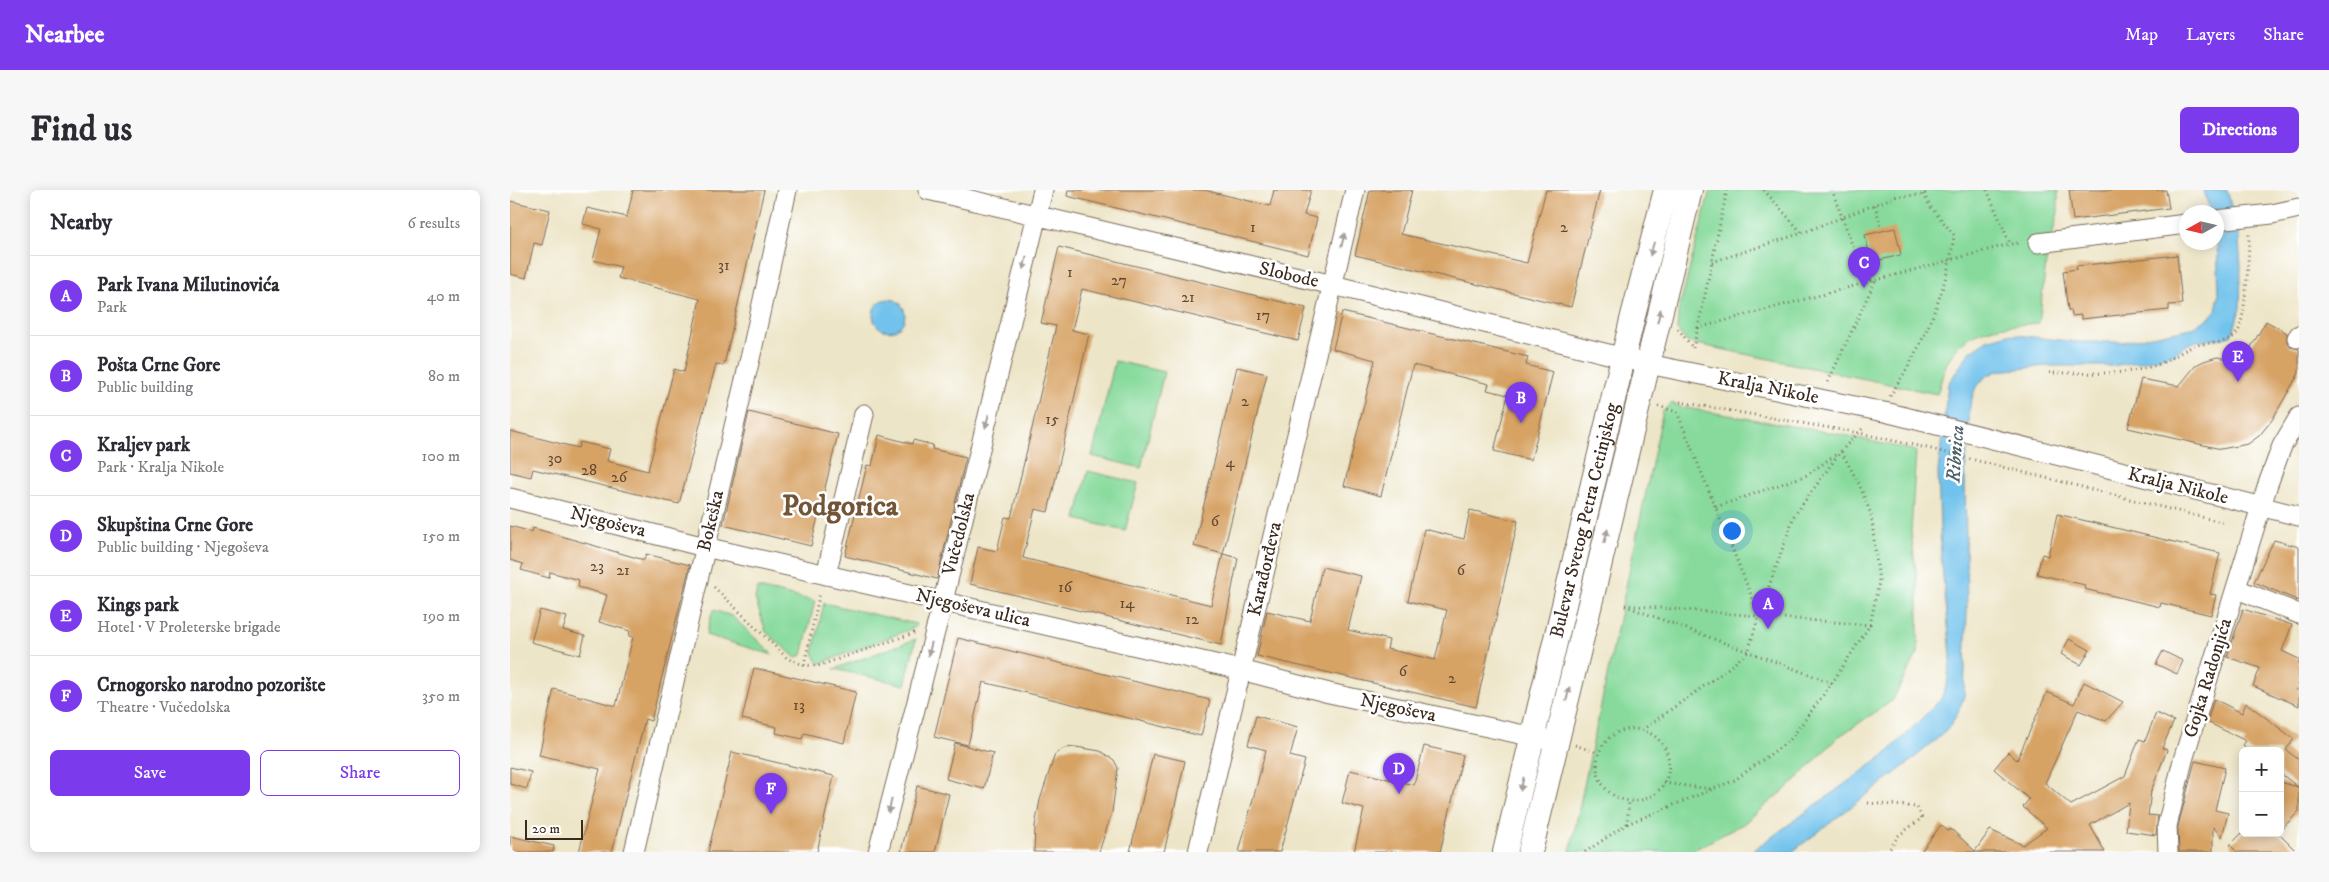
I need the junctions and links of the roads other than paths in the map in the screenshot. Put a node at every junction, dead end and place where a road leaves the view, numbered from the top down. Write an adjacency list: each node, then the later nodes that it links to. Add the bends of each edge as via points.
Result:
1 (787, 190): 20 (street, Bokeška)
2 (928, 190): 8 (street, Slobode)
3 (1043, 190): 8 (street, Vučedolska)
4 (1355, 190): 12 (street, Karađorđeva, one-way to 4)
5 (1666, 190): 13 (main road, Bulevar Svetog Petra Cetinjskog, one-way to 13)
6 (1690, 190): 14 (main road, Bulevar Svetog Petra Cetinjskog, one-way to 6)
7 (2299, 208): 9 (street)
8 (1037, 216): 12 (street, Slobode); 23 (street, Vučedolska, one-way to 23)
9 (2224, 219)
10 (2179, 225): 11 (street)
11 (2038, 243)
12 (1333, 285): 13 (street, Slobode); 25 (street, Karađorđeva)
13 (1624, 358): 14 (street, Slobode); 26 (main road, Bulevar Svetog Petra Cetinjskog)
14 (1648, 364): 18 (street, Kralja Nikole, via 1884,412); 27 (main road, Bulevar Svetog Petra Cetinjskog, one-way to 14)
15 (864, 414): 21 (street)
16 (2299, 417): 18 (street, Gojka Radonjića, via 2282,446)
17 (510, 498): 20 (street, Njegoševa)
18 (2262, 507): 19 (street, Kralja Nikole); 22 (street, Gojka Radonjića)
19 (2299, 516)
20 (705, 547): 21 (street, Njegoševa ulica); 28 (street, Bokeška)
21 (825, 575): 23 (street, Njegoševa ulica)
22 (2237, 589): 24 (street); 33 (street, Gojka Radonjića, via 2183,760 2167,826)
23 (943, 601): 25 (street, Njegoševa ulica); 29 (street, Vučedolska, one-way to 29)
24 (2299, 614)
25 (1241, 670): 26 (street, Njegoševa, via 1329,693); 30 (street, Karađorđeva)
26 (1533, 737): 27 (street, Njegoševa); 31 (main road, Bulevar Svetog Petra Cetinjskog, one-way to 31)
27 (1566, 744): 32 (main road, Bulevar Svetog Petra Cetinjskog)
28 (634, 852)
29 (878, 852)
30 (1198, 852)
31 (1506, 852)
32 (1530, 852)
33 (2168, 852)

